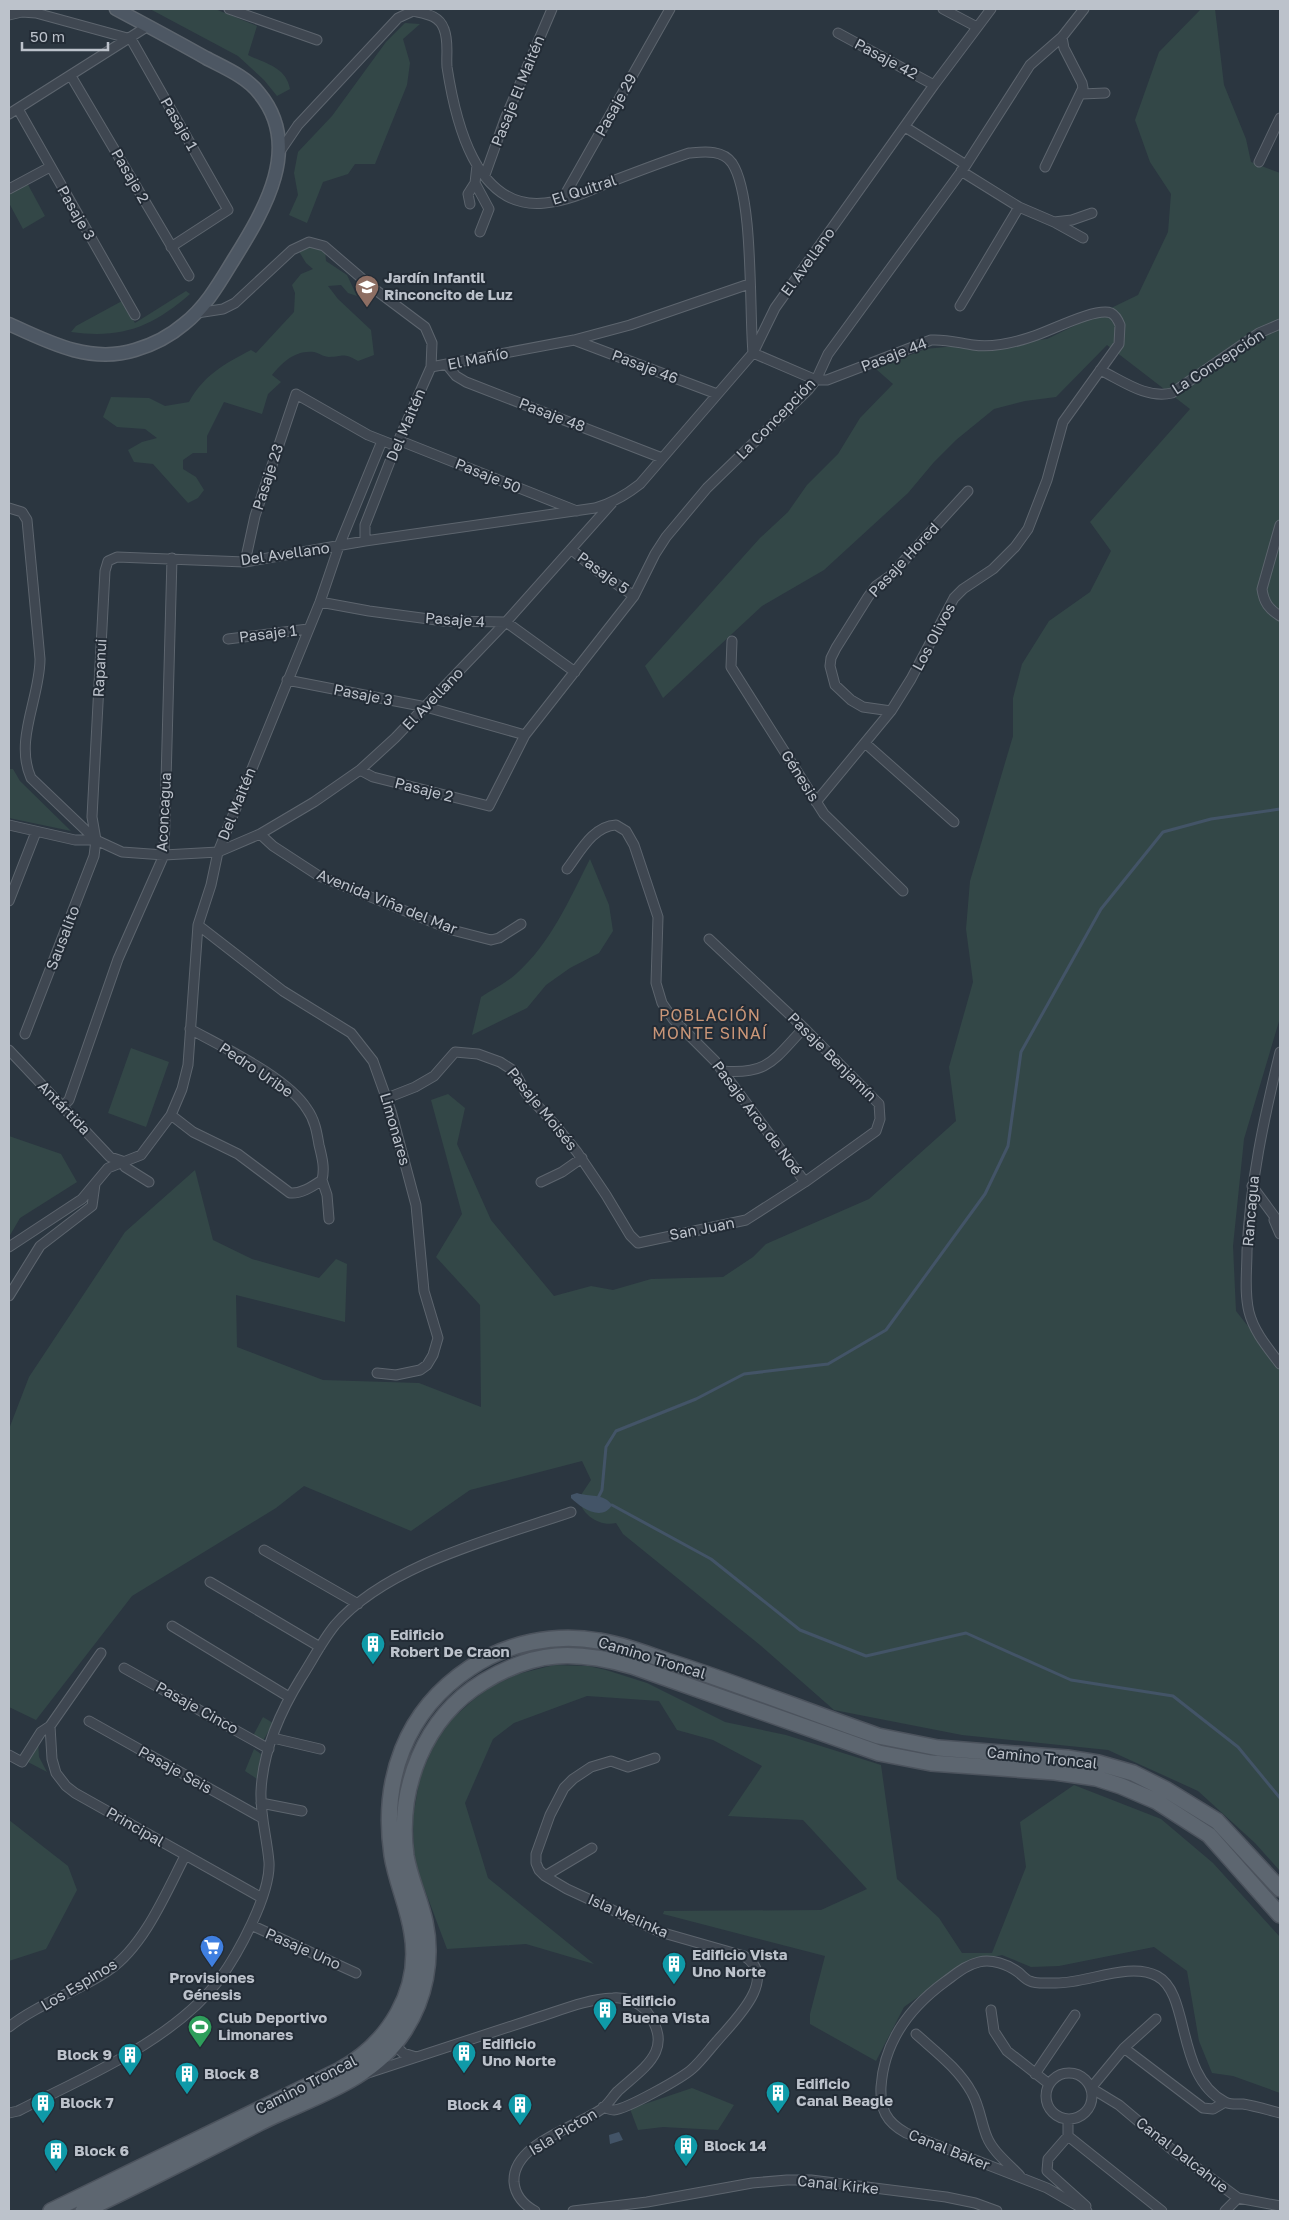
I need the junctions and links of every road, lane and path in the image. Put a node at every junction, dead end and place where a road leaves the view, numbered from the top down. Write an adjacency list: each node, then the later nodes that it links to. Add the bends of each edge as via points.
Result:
1 (116, 9): 9 (street)
2 (229, 9): 14 (street)
3 (552, 9): 29 (street, Pasaje El Maitén, via 505,118)
4 (670, 9): 32 (street, Pasaje 29)
5 (943, 9): 10 (street)
6 (991, 9): 10 (street, El Avellano)
7 (1084, 9): 12 (street, La Concepción)
8 (9, 15): 13 (street, via 36,12)
9 (148, 26): 13 (street); 23 (street, via 222,67 259,92 278,128)
10 (977, 27): 16 (street, El Avellano)
11 (838, 33): 16 (street, Pasaje 42)
12 (1062, 37): 18 (street, via 1064,48 1082,83); 28 (street, La Concepción, via 1030,65)
13 (131, 38): 15 (street); 39 (street, Pasaje 1, via 228,210)
14 (317, 40)
15 (71, 76): 19 (street); 39 (street, Pasaje 2)
16 (934, 85): 22 (street, El Avellano)
17 (1105, 93): 18 (street)
18 (1082, 94): 27 (street)
19 (18, 109): 20 (street); 26 (street, Pasaje 3)
20 (9, 114)
21 (1280, 118): 24 (street)
22 (905, 127): 28 (street); 48 (street, El Avellano, via 775,308)
23 (279, 153): 25 (street, El Quitral, via 298,125 398,18 413,11 436,17 444,28 455,114); 43 (street, via 275,179 260,216)
24 (1259, 162)
25 (477, 164): 29 (street, El Quitral); 30 (street)
26 (50, 167): 31 (street); 44 (street, Pasaje 3)
27 (1045, 167)
28 (963, 168): 34 (street); 52 (street, La Concepción, via 828,354)
29 (485, 175): 32 (street, El Quitral, via 503,194 524,203 544,204)
30 (475, 183): 33 (street, via 468,194); 37 (street, via 489,209)
31 (9, 189)
32 (562, 200): 41 (street, El Quitral, via 689,153 708,151 722,156 731,162 742,196)
33 (470, 204)
34 (1019, 208): 36 (street); 42 (street)
35 (1092, 213): 36 (street)
36 (1054, 222): 38 (street)
37 (480, 232)
38 (1083, 238)
39 (171, 247): 40 (street, Pasaje 2)
40 (188, 276)
41 (749, 284): 47 (street, El Mañío, via 630,325); 48 (street, El Quitral)
42 (960, 306)
43 (197, 313): 45 (street, via 156,342 133,351 106,355 58,346); 50 (street, El Mañío, via 223,309 235,303 292,250 309,242 318,243 425,327 432,343)
44 (135, 316)
45 (9, 324)
46 (1280, 324): 51 (street, La Concepción, via 1259,333 1172,393 1148,394)
47 (574, 340): 49 (street, El Mañío); 54 (street, Pasaje 46)
48 (753, 353): 52 (street); 54 (street, El Avellano)
49 (447, 365): 50 (street, El Mañío); 57 (street, Pasaje 48, via 466,382)
50 (431, 367): 56 (street, Del Maitén)
51 (1100, 370): 52 (street, Pasaje 44, via 1119,344 1120,324 1112,313 1097,313 1018,342 997,346 931,340 827,380); 78 (street, Los Olivos, via 1060,429 1048,480 1028,529 993,569 954,598)
52 (816, 380): 68 (street, La Concepción, via 708,488 666,537)
53 (296, 394): 55 (street, Pasaje 50); 67 (street, Pasaje 23, via 255,516)
54 (717, 394): 57 (street, El Avellano)
55 (382, 441): 56 (street, Pasaje 50); 64 (street, Del Maitén)
56 (397, 443): 61 (street, Pasaje 50); 63 (street, Del Maitén, via 365,525)
57 (662, 458): 59 (street, El Avellano, via 640,484)
58 (968, 491): 78 (street, Pasaje Hored, via 890,576 876,586 831,658 831,674 842,692 863,706)
59 (612, 503): 61 (street, El Avellano); 65 (street, El Avellano)
60 (9, 508): 88 (street, via 22,512 27,520 40,671 27,733 26,763 31,778)
61 (577, 511): 63 (street, El Avellano)
62 (1280, 525): 70 (street, via 1262,589 1263,599 1270,610)
63 (365, 541): 64 (street, El Avellano)
64 (339, 546): 67 (street, Del Avellano); 69 (street, Del Maitén)
65 (572, 550): 68 (street, Pasaje 5); 71 (street, El Avellano)
66 (172, 558): 67 (street, Del Avellano); 88 (street, Rapanui, via 117,557 108,561 92,816); 90 (street, Aconcagua)
67 (245, 562)
68 (634, 596): 75 (street, La Concepción)
69 (320, 602): 71 (street, Pasaje 4, via 444,621); 72 (street, Del Maitén)
70 (1280, 616)
71 (506, 622): 75 (street, Pasaje 4); 77 (street, El Avellano)
72 (308, 629): 73 (street, Pasaje 1); 76 (street, Del Maitén)
73 (228, 639)
74 (732, 641): 82 (street, Génesis, via 731,667)
75 (575, 672): 79 (street, La Concepción)
76 (287, 680): 77 (street, Pasaje 3); 89 (street, Del Maitén)
77 (426, 707): 79 (street, Pasaje 3); 81 (street, El Avellano)
78 (891, 711): 80 (street, Los Olivos)
79 (526, 735): 83 (street, La Concepción)
80 (864, 743): 82 (street, Los Olivos); 84 (street)
81 (360, 770): 83 (street, Pasaje 2, via 373,777); 87 (street, El Avellano)
82 (816, 802): 92 (street, Génesis, via 824,814)
83 (489, 806)
84 (954, 822)
85 (9, 825): 86 (street)
86 (36, 832): 88 (street, via 75,840); 93 (street)
87 (260, 834): 89 (street, El Avellano); 94 (street, Avenida Viña del Mar, via 319,876 452,930 491,940)
88 (96, 840): 90 (street, via 122,852); 99 (street, Sausalito, via 94,856)
89 (218, 852): 90 (street); 95 (street, Del Maitén)
90 (164, 855): 104 (street, Aconcagua, via 118,959 69,1100)
91 (567, 869): 102 (street, Pasaje Arca de Noé, via 600,829 616,825 626,831 634,845 658,917 656,983 660,999 673,1019 708,1052)
92 (903, 891)
93 (9, 902)
94 (521, 924)
95 (198, 925): 98 (street, Del Maitén); 103 (street, Limonares, via 283,991 351,1033 373,1061)
96 (709, 939): 97 (street, Pasaje Benjamín)
97 (804, 1028): 102 (street, via 768,1064 750,1071); 106 (street, Pasaje Benjamín, via 879,1104)
98 (190, 1029): 105 (street, Del Maitén, via 188,1065); 109 (street, Pedro Uribe, via 277,1080 300,1100 316,1127 324,1165)
99 (25, 1034)
100 (9, 1050): 104 (street, Antártida)
101 (1280, 1052): 114 (street, Rancagua, via 1259,1140)
102 (722, 1071): 112 (street, Pasaje Arca de Noé)
103 (387, 1098): 107 (street, Pasaje Moisés, via 434,1076 455,1052 478,1054 514,1071 526,1093); 123 (street, Limonares, via 416,1205 424,1291 438,1338 430,1360 420,1370 396,1376)
104 (63, 1106): 108 (street, Antártida, via 110,1157)
105 (171, 1115): 108 (street, Del Maitén, via 141,1155); 109 (street, via 193,1132 238,1154 290,1193)
106 (880, 1118): 112 (street, San Juan, via 876,1131)
107 (582, 1158): 111 (street); 119 (street, Pasaje Moisés)
108 (122, 1161): 110 (street, Antártida, via 125,1167); 113 (street, Del Maitén, via 108,1168)
109 (322, 1180): 116 (street, Pedro Uribe)
110 (150, 1182)
111 (542, 1182)
112 (805, 1182): 119 (street, San Juan, via 746,1220)
113 (95, 1184): 120 (street, Del Maitén, via 82,1199); 121 (street, via 92,1206 40,1246)
114 (1252, 1186): 115 (street); 122 (street, Rancagua, via 1246,1296 1259,1336)
115 (1272, 1215): 117 (street); 118 (street)
116 (329, 1219)
117 (1280, 1224)
118 (1280, 1234)
119 (638, 1243)
120 (9, 1247)
121 (9, 1296)
122 (1280, 1364)
123 (377, 1373)
124 (571, 1512): 127 (street, via 428,1562)
125 (264, 1550): 127 (street)
126 (210, 1582): 129 (street)
127 (358, 1604): 129 (street, via 335,1625)
128 (172, 1626): 132 (street)
129 (320, 1647): 132 (street)
130 (101, 1653): 134 (street)
131 (124, 1668): 136 (street, Pasaje Cinco)
132 (289, 1697): 135 (street)
133 (89, 1721): 142 (street, Pasaje Seis)
134 (50, 1726): 138 (street, via 41,1732 22,1762); 144 (street, Principal, via 52,1759 56,1773 66,1786)
135 (273, 1738): 136 (street); 137 (street)
136 (268, 1749): 140 (street)
137 (320, 1750)
138 (9, 1755)
139 (656, 1758): 145 (street, via 628,1767 611,1761 591,1766 564,1788 536,1854 536,1863)
140 (261, 1803): 141 (street); 142 (street)
141 (302, 1811)
142 (262, 1818): 147 (street, via 269,1872)
143 (592, 1848): 145 (street)
144 (185, 1856): 147 (street, Principal); 154 (street, Los Espinos, via 161,1904 122,1960 100,1976)
145 (545, 1876): 164 (street, Isla Melinka, via 660,1932 744,1956 756,1968 757,1986 750,2001 692,2070 666,2087 614,2110)
146 (1280, 1889): 171 (main road, Camino Troncal, via 1218,1822 1133,1773 1066,1758 904,1742 878,1736 617,1645 563,1638 527,1643 484,1659 448,1684 416,1722 401,1752 392,1783 388,1816 392,1857 412,1934 413,1959 406,1995 386,2034 365,2054 340,2070)
147 (262, 1898): 149 (street)
148 (1280, 1915): 156 (main road, Camino Troncal, via 1208,1835 1156,1801 1121,1786 1096,1778 1055,1772 931,1763 879,1753 632,1666 600,1657 554,1656 507,1669 474,1688 445,1715 420,1755 408,1792 404,1831 410,1872 426,1927 427,1966 418,2005)
149 (251, 1925): 150 (street, Pasaje Uno); 165 (street, via 208,1994 183,2017 113,2062)
150 (356, 1973)
151 (991, 2010): 159 (street, via 994,2030 1007,2051)
152 (1075, 2015): 159 (street)
153 (1156, 2019): 157 (street)
154 (9, 2027)
155 (916, 2034): 169 (street, via 953,2068 972,2093 992,2147)
156 (394, 2044): 158 (street, via 403,2053); 160 (main road, Camino Troncal)
157 (1124, 2048): 162 (street); 163 (street, via 1203,2108 1212,2109)
158 (416, 2058): 160 (street, Isla Picton); 164 (street, Isla Picton, via 581,2004 626,1999 646,2011 657,2032 658,2046 654,2058)
159 (1035, 2074): 161 (street)
160 (358, 2076): 171 (main road, Camino Troncal)
161 (1049, 2084): 162 (street, Canal Dalcahue, via 1060,2074 1071,2073 1087,2081); 167 (street, via 1046,2091 1048,2105 1053,2113)
162 (1091, 2088): 167 (street, via 1091,2104 1084,2113); 170 (street, Canal Dalcahue, via 1118,2105)
163 (1225, 2102): 166 (street); 169 (street, Canal Baker, via 1199,2078 1184,2037 1174,1993 1157,1976 1139,1971 1121,1972 1065,1984 1030,1982 1016,1970 994,1961 966,1967 917,2004 890,2044 882,2072 881,2096 885,2114 893,2126 906,2133)
164 (603, 2108): 175 (street, Isla Picton, via 536,2145 519,2163 515,2170 515,2188 519,2197)
165 (9, 2113)
166 (1280, 2113)
167 (1068, 2119): 168 (street)
168 (1068, 2136): 179 (street, via 1048,2159 1047,2171); 180 (street)
169 (1022, 2178): 178 (street, Canal Baker)
170 (1238, 2198): 172 (street, Canal Dalcahue); 181 (street)
171 (100, 2202): 173 (main road); 174 (main road)
172 (1280, 2206)
173 (51, 2211)
174 (83, 2211)
175 (535, 2211)
176 (573, 2211): 177 (street, Canal Kirke, via 647,2202 752,2182 811,2180 946,2197)
177 (997, 2211)
178 (1087, 2211)
179 (1091, 2211)
180 (1162, 2211)
181 (1225, 2211)

